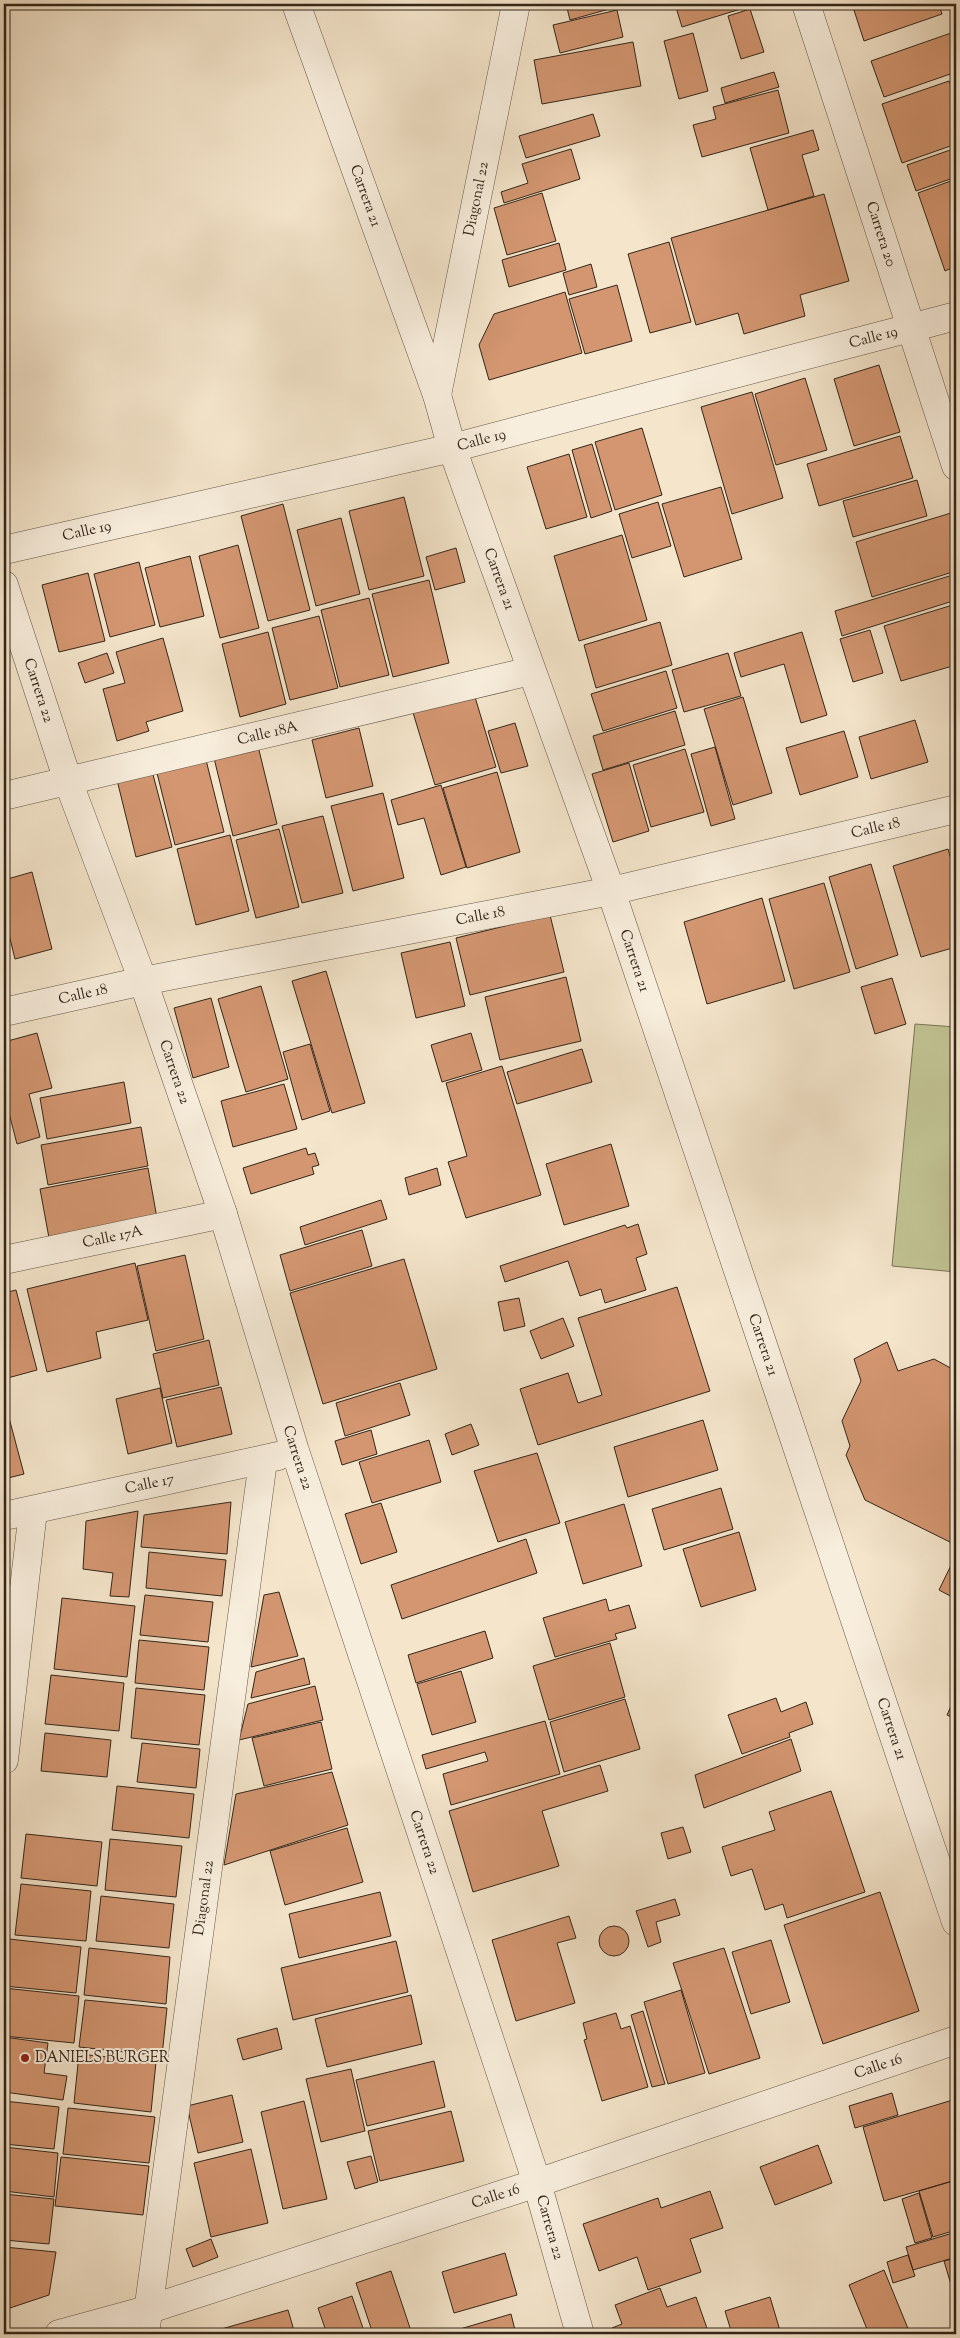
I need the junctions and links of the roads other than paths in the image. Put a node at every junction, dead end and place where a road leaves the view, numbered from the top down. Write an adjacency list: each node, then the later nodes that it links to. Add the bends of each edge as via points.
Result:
1 (296, 4): 6 (street, Carrera 21)
2 (516, 4): 6 (street, Diagonal 22)
3 (806, 4): 5 (street, Carrera 20)
4 (956, 316): 5 (street, Calle 19)
5 (910, 328): 7 (street, Calle 19); 8 (street, Carrera 20)
6 (437, 394): 7 (street, Carrera 21)
7 (452, 448): 9 (street, Calle 19); 11 (street, Carrera 21)
8 (956, 466)
9 (4, 550)
10 (4, 585): 12 (street, Carrera 22)
11 (531, 671): 12 (street, Calle 18A); 15 (street, Carrera 21)
12 (68, 781): 13 (street, Calle 18A); 16 (street, Carrera 22)
13 (4, 796)
14 (956, 809): 15 (street, Calle 18)
15 (611, 891): 16 (street, Calle 18); 25 (street, Carrera 21)
16 (142, 981): 17 (street, Calle 18); 18 (street, Carrera 22)
17 (4, 1012)
18 (222, 1214): 19 (street, Calle 17A); 20 (street, Carrera 22)
19 (4, 1260)
20 (296, 1451): 21 (street, Calle 17); 27 (street, Carrera 22)
21 (263, 1461): 22 (street, Calle 17); 28 (street, Diagonal 22)
22 (33, 1511): 23 (street, Calle 17); 24 (street)
23 (4, 1516)
24 (4, 1760)
25 (956, 1922)
26 (956, 2040): 27 (street, Calle 16)
27 (537, 2183): 28 (street, Calle 16); 30 (street, Carrera 22)
28 (146, 2322): 29 (street, Calle 16)
29 (59, 2334)
30 (580, 2334)

